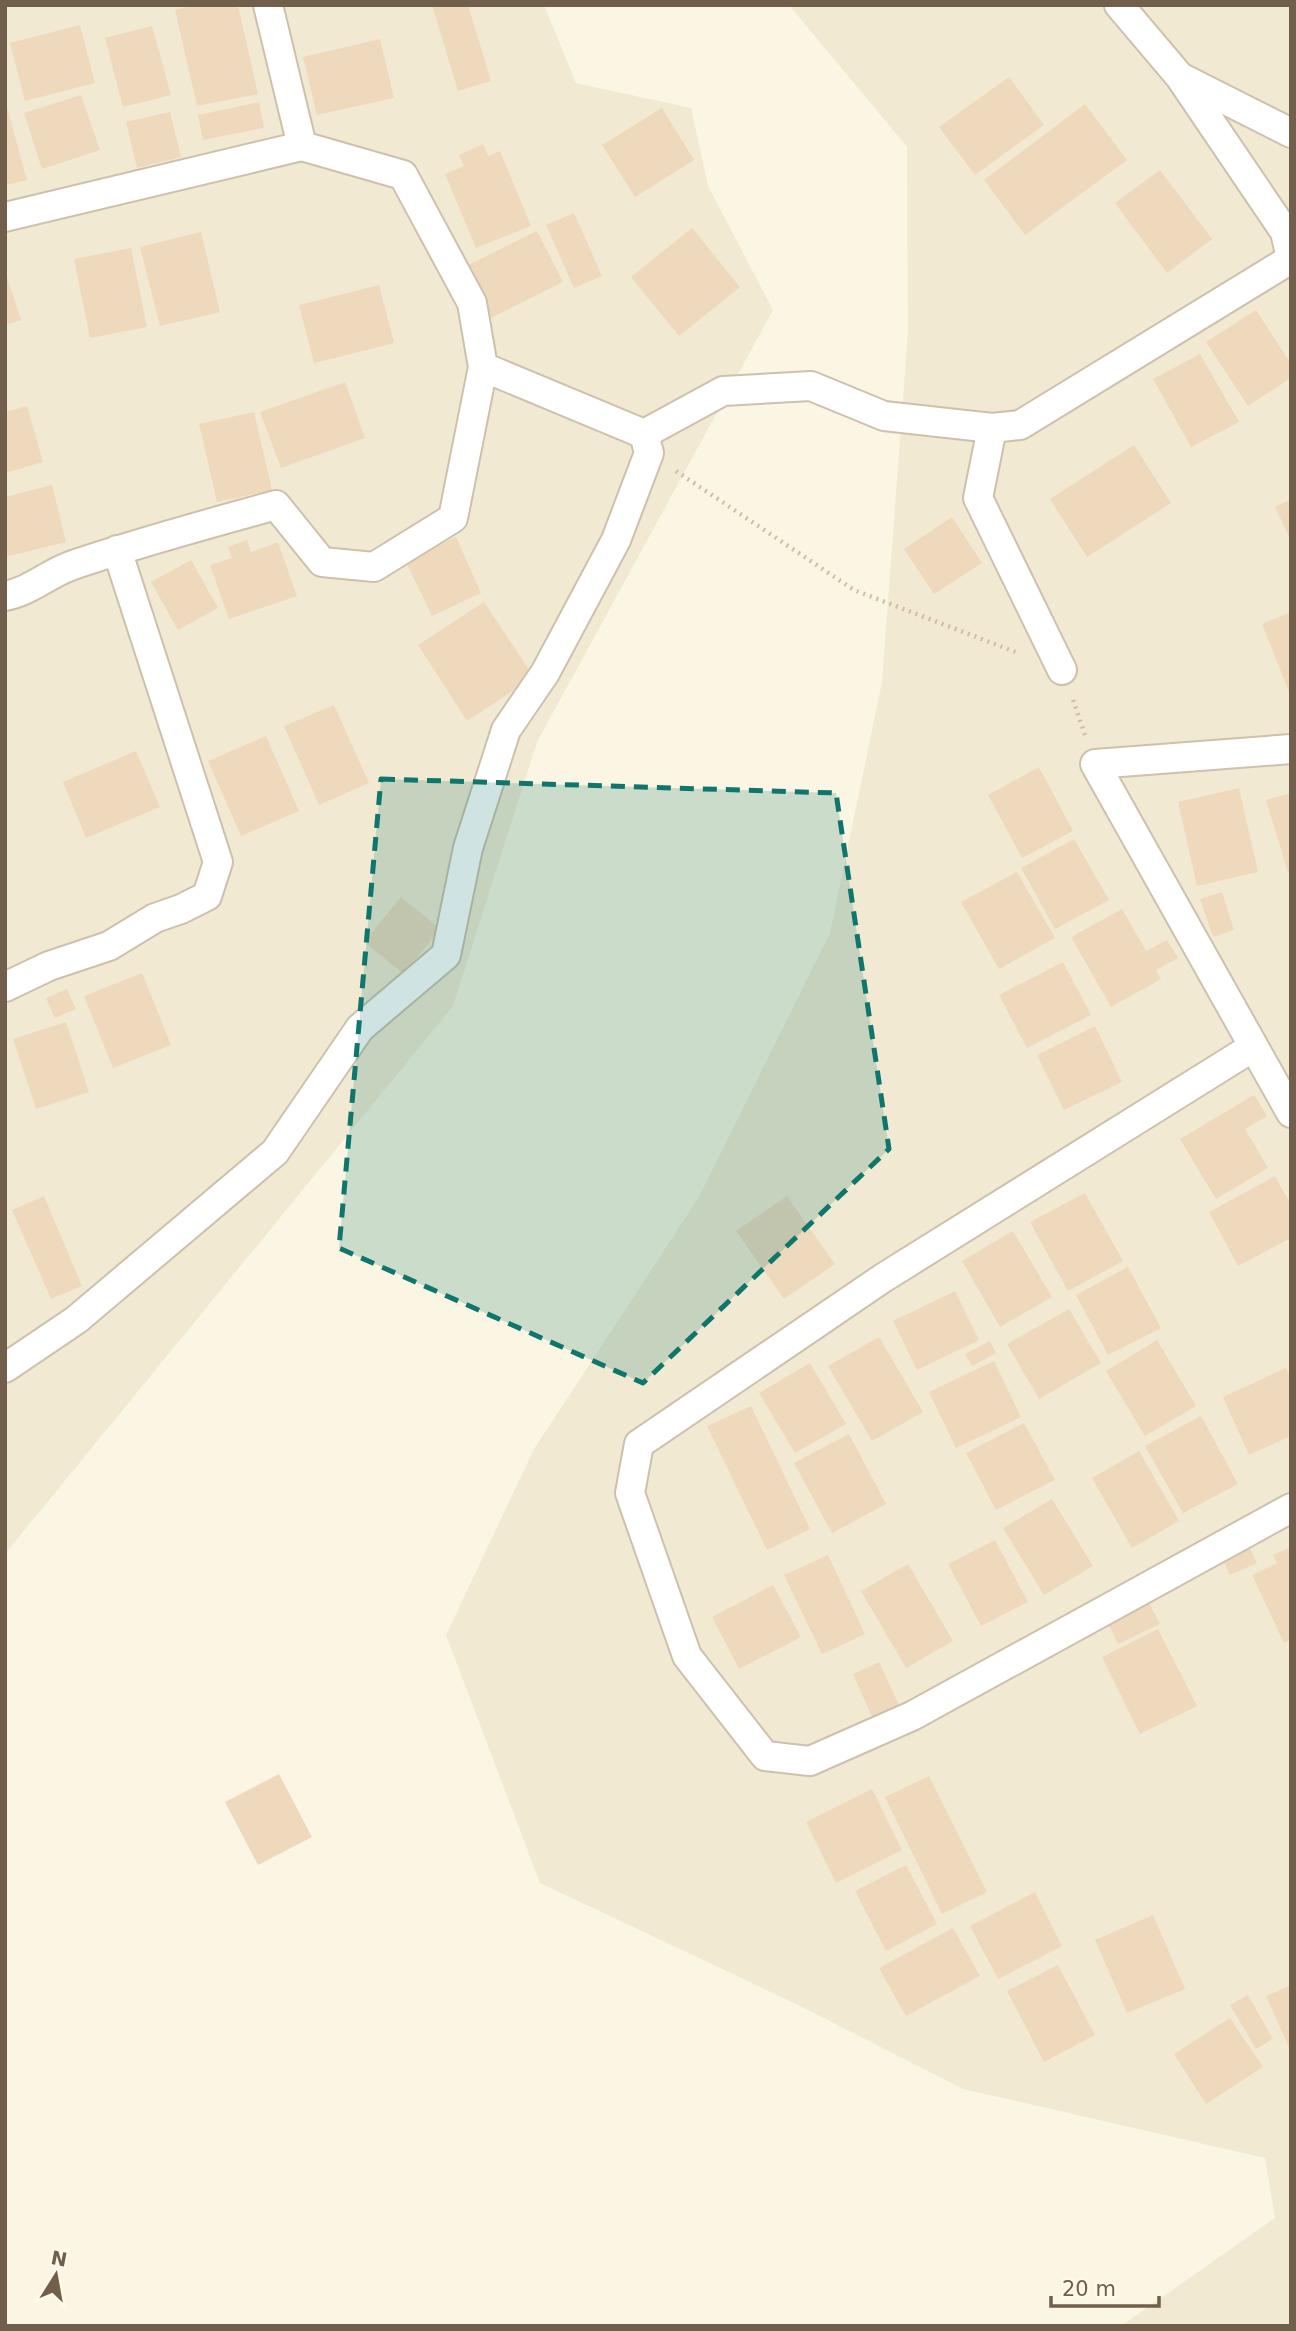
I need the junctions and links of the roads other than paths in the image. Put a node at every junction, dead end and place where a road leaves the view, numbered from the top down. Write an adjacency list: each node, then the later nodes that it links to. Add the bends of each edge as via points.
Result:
1 (268, 5): 5 (street)
2 (1119, 5): 3 (street)
3 (1180, 77): 4 (street); 7 (street, via 1285,232)
4 (1291, 133)
5 (302, 146): 6 (street); 8 (street, via 403,175 472,303)
6 (5, 217)
7 (1291, 259): 9 (street, via 1020,425)
8 (483, 367): 10 (street); 11 (street, via 453,518 374,567 322,562 276,505)
9 (992, 428): 10 (street, via 884,416 811,386 723,391); 13 (street, via 978,498)
10 (647, 443): 18 (street, via 616,540 545,673 506,730 468,848 446,955 360,1028 275,1152 76,1320)
11 (117, 550): 12 (street, via 68,566 23,593); 15 (street, via 218,862 207,896 155,918 109,946)
12 (5, 596)
13 (1062, 670)
14 (1291, 749): 16 (street, via 1095,764)
15 (5, 987)
16 (1253, 1048): 17 (street); 19 (street, via 883,1278 639,1444 630,1493 687,1656 765,1756 810,1761 912,1716)
17 (1291, 1112)
18 (5, 1368)
19 (1291, 1508)

